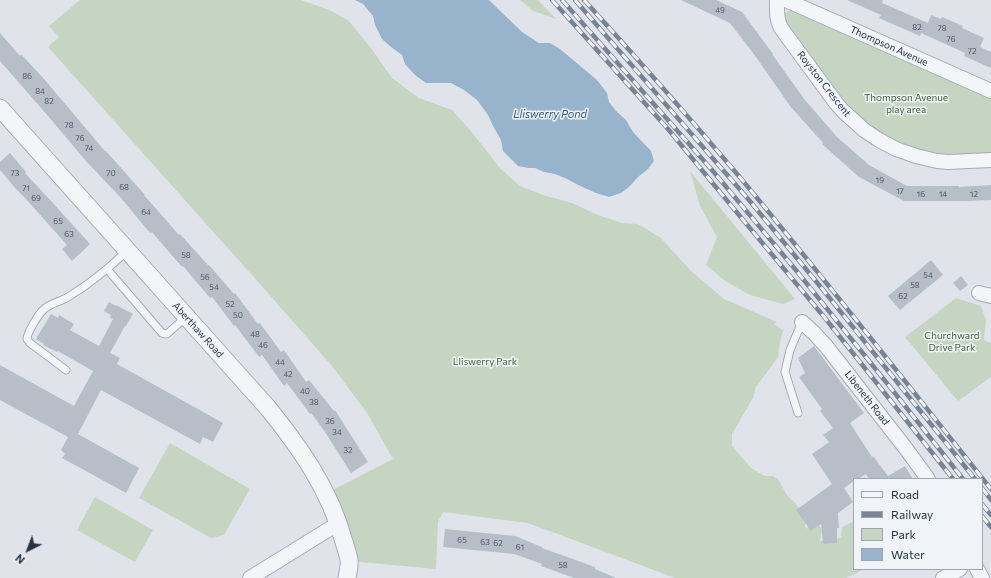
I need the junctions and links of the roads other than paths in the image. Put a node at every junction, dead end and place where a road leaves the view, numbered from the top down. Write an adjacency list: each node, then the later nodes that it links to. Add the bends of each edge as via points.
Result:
1 (777, 0): 5 (street, Royston Crescent, via 777,20 781,28 836,103 864,130 896,148 928,159 948,162)
2 (786, 0): 3 (street, Thompson Avenue)
3 (991, 91)
4 (0, 108): 6 (street, Aberthaw Road)
5 (991, 160)
6 (127, 250): 7 (lane); 8 (street, Aberthaw Road)
7 (107, 269): 8 (lane, via 162,333 168,333); 10 (lane, via 70,296 44,309 27,335 28,342)
8 (186, 317): 13 (street, Aberthaw Road, via 268,408 296,444)
9 (802, 322): 11 (lane, via 790,350 786,372); 12 (street, Libeneth Road, via 826,346)
10 (66, 370)
11 (798, 413)
12 (927, 478)
13 (339, 523): 15 (street); 16 (street, Aberthaw Road, via 349,561)
14 (958, 570): 17 (street)
15 (250, 578)
16 (347, 578)
17 (943, 578)

